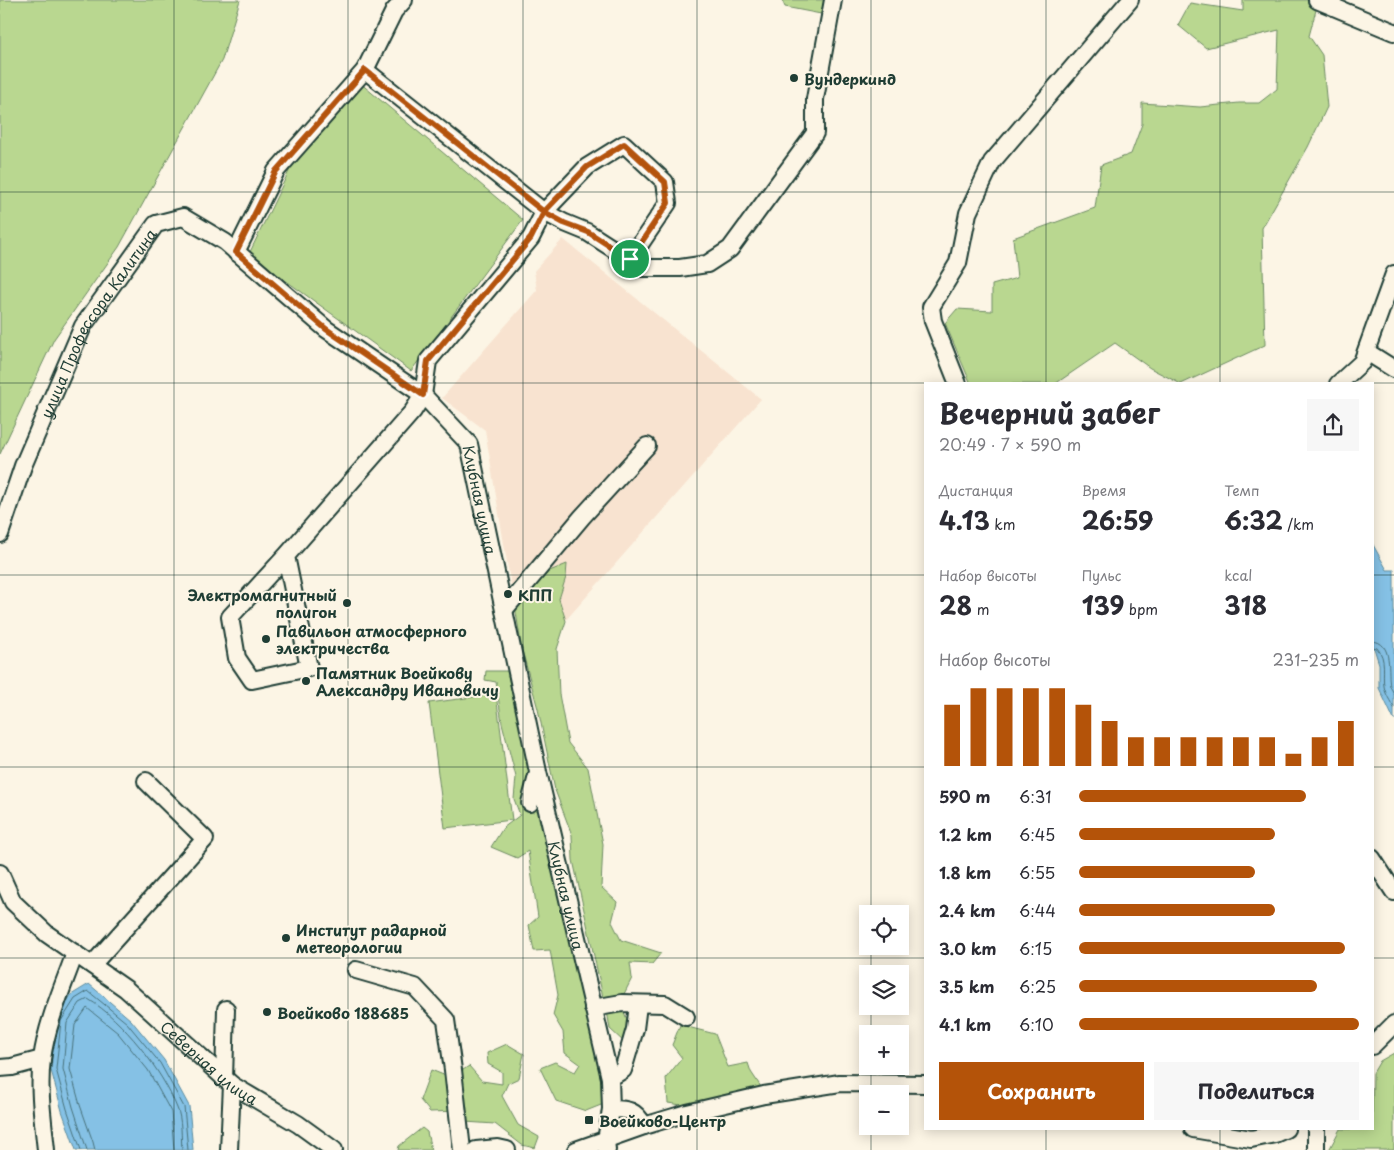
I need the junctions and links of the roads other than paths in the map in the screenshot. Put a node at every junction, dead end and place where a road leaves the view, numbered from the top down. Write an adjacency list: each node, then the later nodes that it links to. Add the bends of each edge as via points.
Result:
1 (404, 0): 6 (street, via 394,11)
2 (833, 0): 9 (street, via 815,99 815,133 730,249 706,264 680,268 643,268)
3 (1130, 0): 13 (street, via 992,162 968,213 958,263 931,307)
4 (1317, 0): 5 (street)
5 (1394, 32)
6 (365, 70): 7 (street); 8 (street, via 276,171)
7 (544, 212): 9 (street, via 588,232); 9 (street, via 587,167 624,144 665,182 668,203); 15 (street, via 531,238 428,361)
8 (236, 252): 15 (street, улица Профессора Калитина, via 326,329); 17 (street, улица Профессора Калитина, via 183,217 156,224 83,326 23,466)
9 (630, 259)
10 (1394, 274): 11 (street)
11 (1367, 352): 12 (street); 14 (street, via 1362,362)
12 (1394, 369)
13 (957, 382)
14 (1340, 382)
15 (423, 395): 18 (street, via 413,411); 19 (street, Клубная улица, via 469,444)
16 (647, 446): 19 (street)
17 (0, 534)
18 (286, 556): 18 (street, via 309,668 252,680 238,658 230,617)
19 (504, 610): 20 (street, Клубная улица)
20 (538, 772): 22 (street); 30 (street, Клубная улица)
21 (146, 781): 27 (street, via 205,839)
22 (530, 803)
23 (1374, 861): 25 (street)
24 (0, 873): 26 (street, Северная улица, via 14,902 47,934)
25 (1394, 892)
26 (75, 953): 27 (street, Северная улица); 35 (street, via 47,1033)
27 (92, 965): 38 (street, Северная улица, via 126,989)
28 (356, 970): 49 (street, via 415,986 446,1020)
29 (638, 1005): 30 (street, via 622,1003); 32 (street, via 665,1004); 37 (street, via 635,1030 623,1070)
30 (594, 1008): 37 (street, Клубная улица)
31 (226, 1009): 38 (street)
32 (686, 1017)
33 (1394, 1024): 34 (street)
34 (1374, 1044)
35 (42, 1059): 36 (street); 46 (street, via 41,1100)
36 (0, 1068)
37 (610, 1078): 40 (street, Клубная улица)
38 (228, 1082): 47 (street); 48 (street, Северная улица)
39 (924, 1084): 41 (street, via 840,1083 764,1095)
40 (611, 1108): 41 (street, via 638,1115); 45 (street, Клубная улица)
41 (644, 1126): 45 (street)
42 (1199, 1130): 43 (street, via 1251,1139)
43 (1284, 1130)
44 (1316, 1130): 53 (street)
45 (606, 1145): 52 (street)
46 (46, 1150)
47 (229, 1150)
48 (334, 1150)
49 (462, 1150)
50 (476, 1150): 51 (street)
51 (508, 1150)
52 (576, 1150)
53 (1316, 1150)

